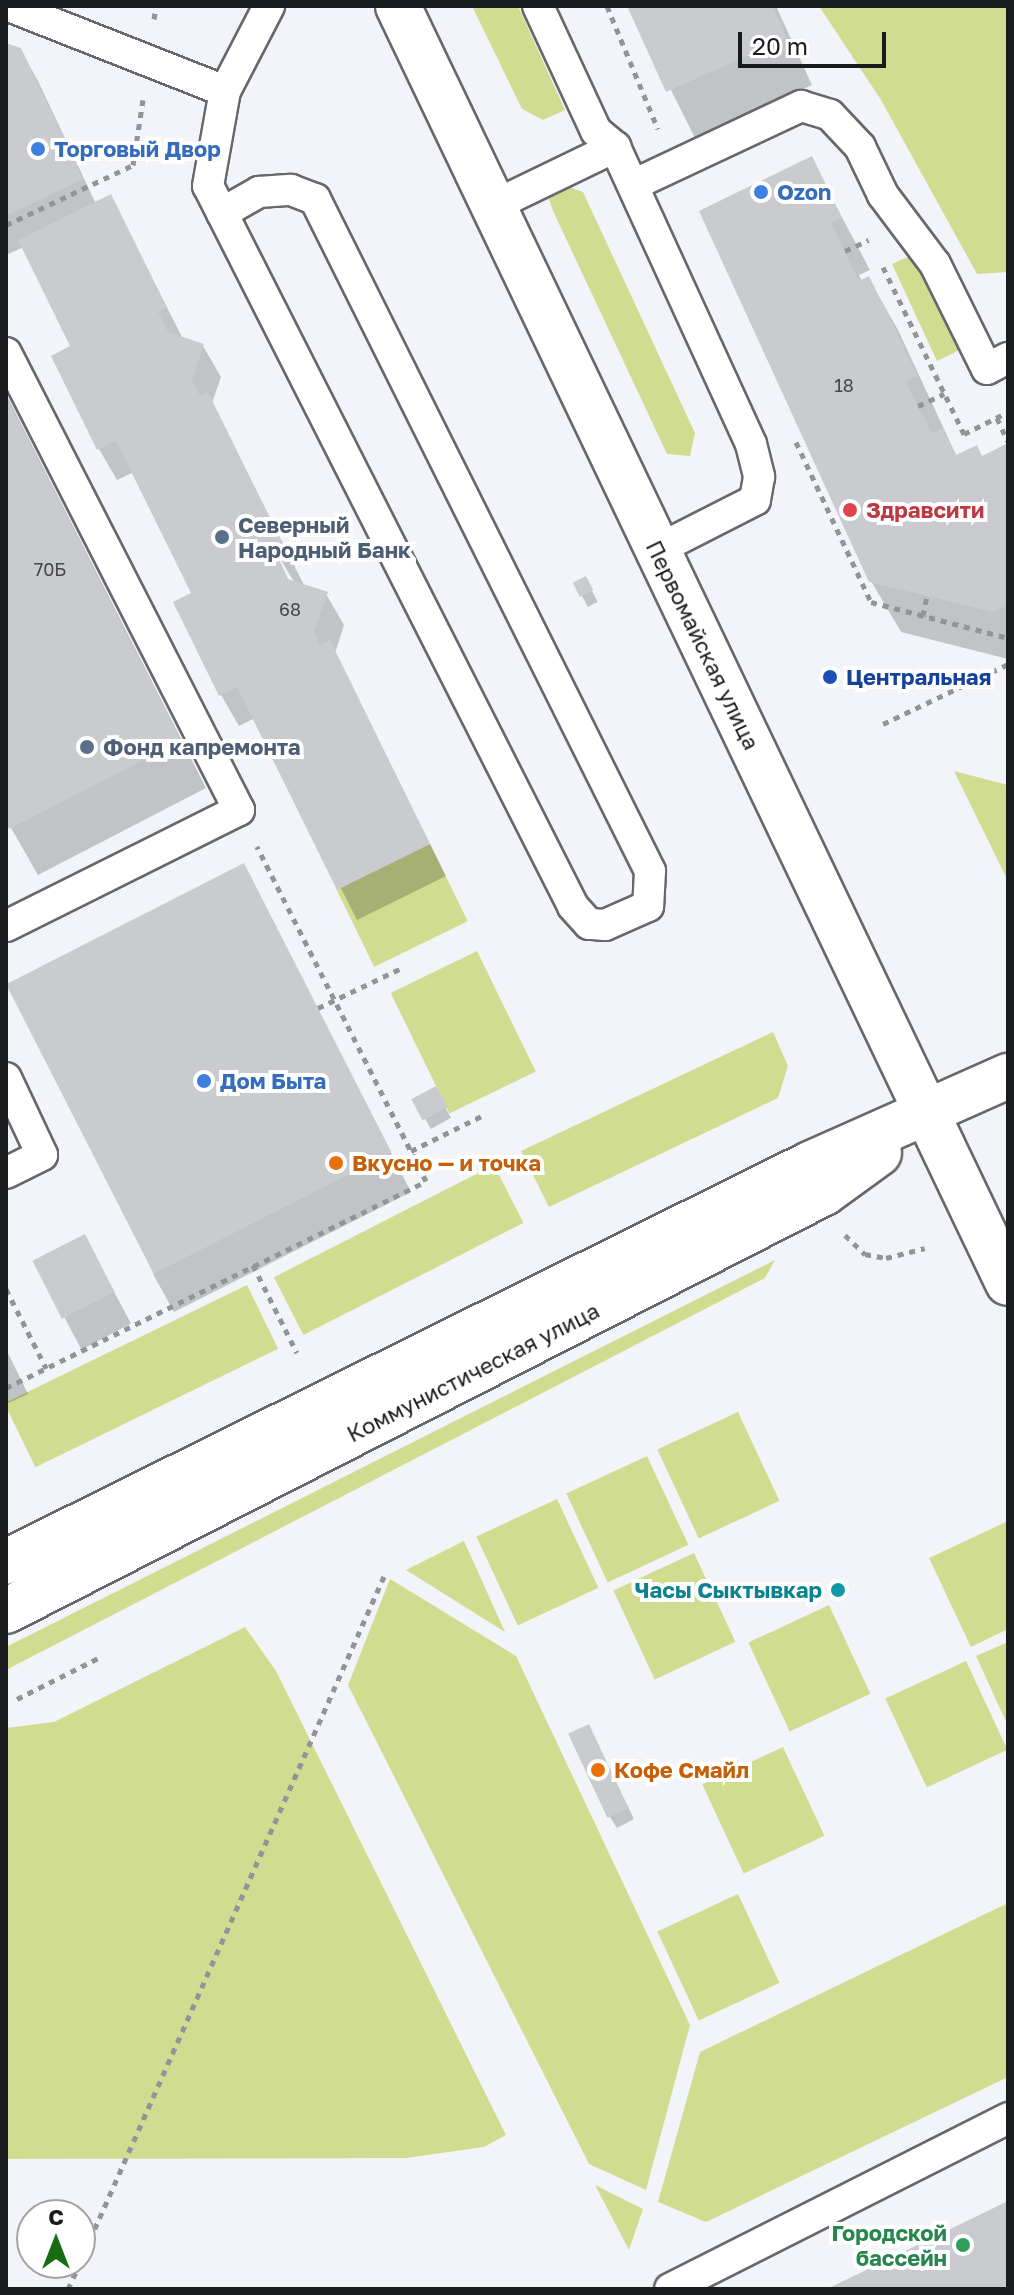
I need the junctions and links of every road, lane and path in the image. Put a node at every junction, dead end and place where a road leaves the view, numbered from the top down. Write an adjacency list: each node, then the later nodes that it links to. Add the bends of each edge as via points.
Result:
1 (9, 6): 5 (lane)
2 (269, 6): 5 (lane)
3 (398, 6): 9 (main road, Первомайская улица)
4 (538, 6): 6 (lane, via 596,131)
5 (225, 91): 10 (lane, via 208,186)
6 (615, 147): 8 (lane); 9 (lane)
7 (133, 165): 11 (path)
8 (633, 185): 16 (lane, via 801,106 830,115 860,147 883,195 935,264 987,369); 22 (lane, via 751,444 759,477 755,500)
9 (493, 206): 22 (main road, Первомайская улица)
10 (222, 213): 10 (lane, via 259,192 291,190 315,199 650,871 648,906 605,925 589,924 573,906)
11 (6, 225)
12 (863, 227): 13 (path)
13 (869, 240): 14 (path); 17 (path)
14 (845, 251)
15 (6, 353): 29 (lane)
16 (1008, 358)
17 (944, 394): 18 (path); 20 (path, via 964,434)
18 (918, 406)
19 (1008, 412): 20 (path)
20 (997, 418): 21 (path)
21 (1008, 442)
22 (657, 550): 37 (main road, Первомайская улица)
23 (927, 596): 25 (path)
24 (871, 602): 25 (path)
25 (923, 616): 26 (path)
26 (1008, 638)
27 (1008, 664): 28 (path)
28 (883, 724)
29 (239, 810): 30 (lane); 32 (path)
30 (10, 915)
31 (404, 967): 32 (path)
32 (335, 1000): 33 (path); 38 (path)
33 (318, 1008)
34 (1008, 1076): 37 (main road, Коммунистическая улица)
35 (6, 1078): 39 (lane, via 42,1155)
36 (484, 1115): 38 (path)
37 (929, 1117): 43 (main road, Первомайская улица); 48 (main road, Коммунистическая улица, via 810,1164); 50 (main road, Коммунистическая улица, via 824,1193)
38 (411, 1151): 42 (path, via 426,1181)
39 (6, 1173)
40 (838, 1220): 41 (path, via 865,1254 886,1258)
41 (925, 1248)
42 (253, 1265): 45 (path); 46 (path)
43 (1008, 1283)
44 (6, 1289): 46 (path)
45 (297, 1353)
46 (46, 1368): 47 (path)
47 (6, 1388)
48 (6, 1562)
49 (385, 1574): 54 (path)
50 (6, 1611)
51 (102, 1656): 52 (path)
52 (17, 1699)
53 (1008, 2118): 55 (lane)
54 (96, 2227)
55 (706, 2281): 56 (lane)
56 (670, 2289)

